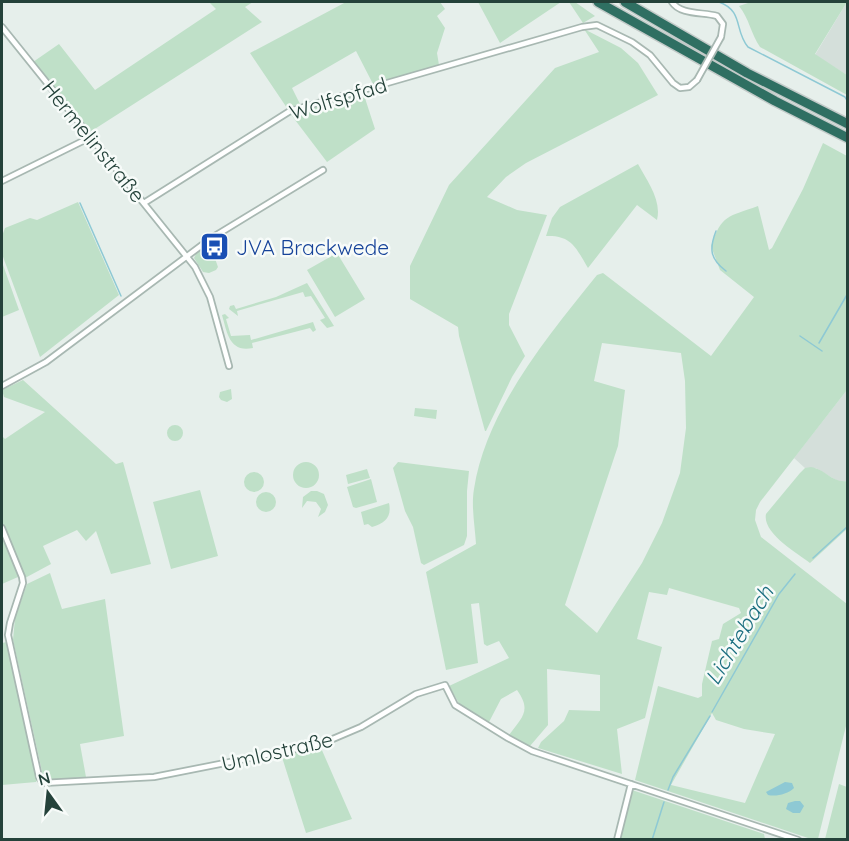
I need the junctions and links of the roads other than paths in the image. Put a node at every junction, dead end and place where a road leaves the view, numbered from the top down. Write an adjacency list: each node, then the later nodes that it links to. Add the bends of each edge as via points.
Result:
1 (598, 2): 7 (highway)
2 (625, 2): 5 (highway, via 747,73)
3 (672, 2): 10 (street, Wolfspfad, bridge, via 682,10 719,18 724,27 698,80 689,87 680,88 673,83 642,49 593,25 290,111)
4 (2, 27): 6 (street, Hermelinstraße)
5 (848, 124)
6 (91, 138): 9 (street); 10 (street, Hermelinstraße)
7 (848, 138)
8 (323, 170): 11 (street)
9 (2, 181)
10 (144, 203): 11 (street, Hermelinstraße)
11 (187, 255): 12 (street, via 208,291); 13 (street, via 46,362)
12 (230, 366)
13 (2, 386)
14 (2, 528): 15 (street, Umlostraße, via 23,583 9,635 39,780 43,783 154,777 321,744 362,727 416,694 445,685 455,705 532,751)
15 (632, 784): 16 (street); 17 (street, Umlostraße)
16 (617, 840)
17 (798, 840)

